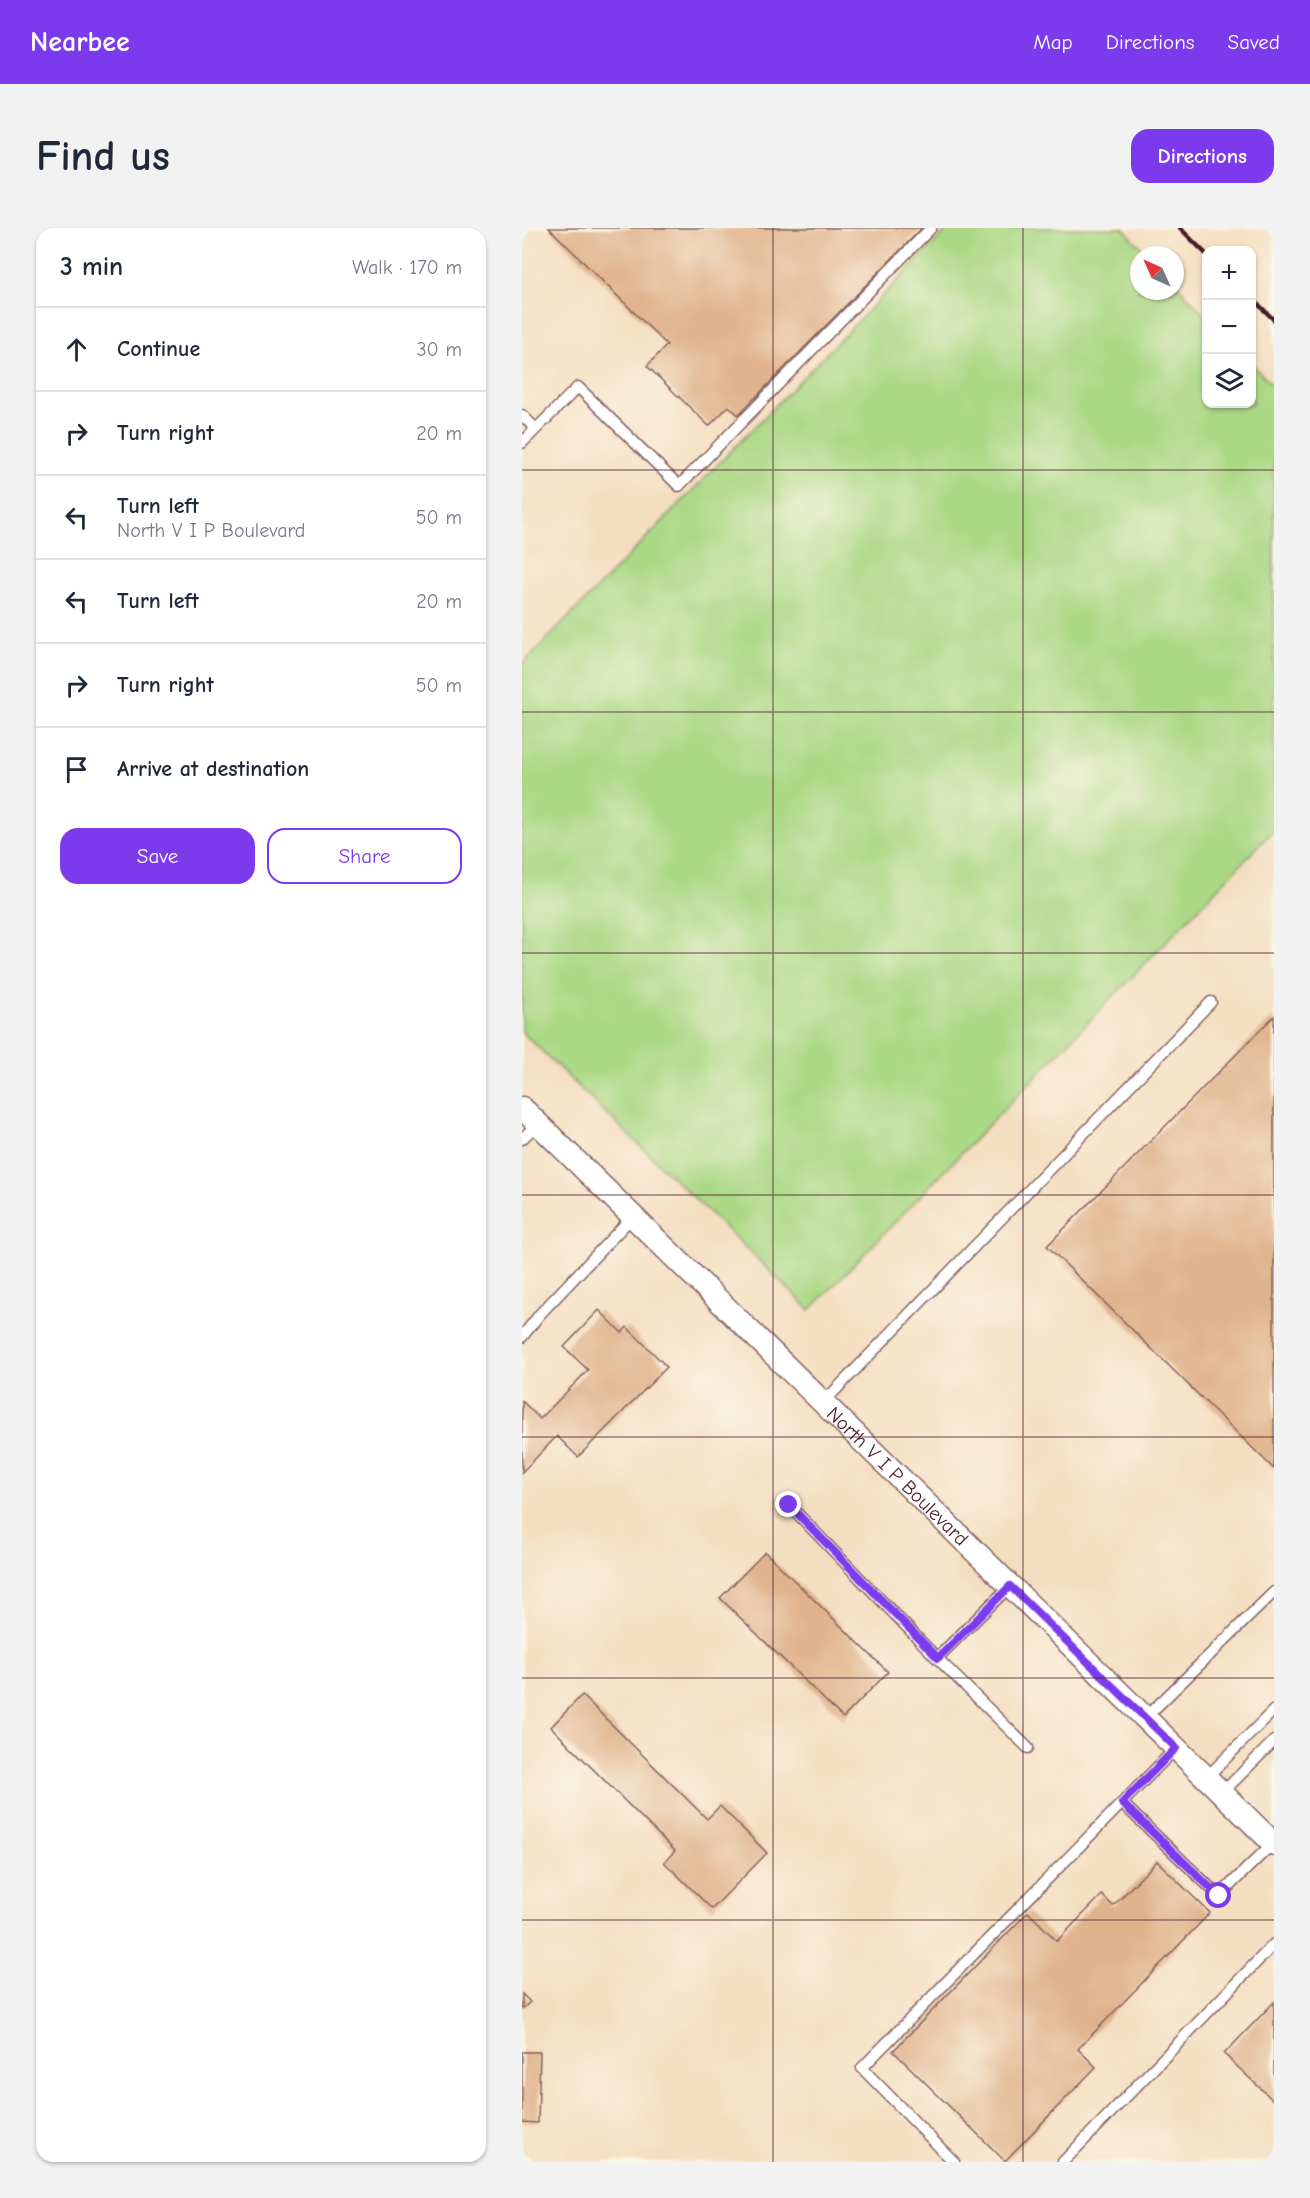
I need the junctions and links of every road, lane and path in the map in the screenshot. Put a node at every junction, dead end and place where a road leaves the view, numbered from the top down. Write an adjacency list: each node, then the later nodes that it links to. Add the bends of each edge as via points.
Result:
1 (931, 228): 3 (lane, via 679,486 578,387)
2 (522, 416): 3 (lane)
3 (536, 429): 4 (lane)
4 (522, 443)
5 (1211, 1002): 9 (lane)
6 (527, 1124): 7 (street, North V I P Boulevard)
7 (633, 1216): 8 (lane); 9 (street, North V I P Boulevard)
8 (522, 1337)
9 (823, 1403): 11 (street, North V I P Boulevard)
10 (789, 1505): 13 (lane)
11 (1010, 1586): 13 (lane); 15 (street, North V I P Boulevard)
12 (1274, 1592): 15 (lane)
13 (938, 1658): 17 (lane)
14 (1274, 1710): 19 (lane)
15 (1146, 1718): 18 (street, North V I P Boulevard)
16 (1274, 1741): 20 (lane)
17 (1028, 1748)
18 (1176, 1748): 19 (street, North V I P Boulevard); 21 (lane)
19 (1206, 1778): 20 (street, North V I P Boulevard)
20 (1222, 1793): 22 (street, North V I P Boulevard)
21 (1122, 1803): 22 (lane, via 1219,1896); 24 (lane, via 862,2068)
22 (1273, 1843)
23 (1273, 1947): 25 (lane)
24 (954, 2162)
25 (1063, 2162)

